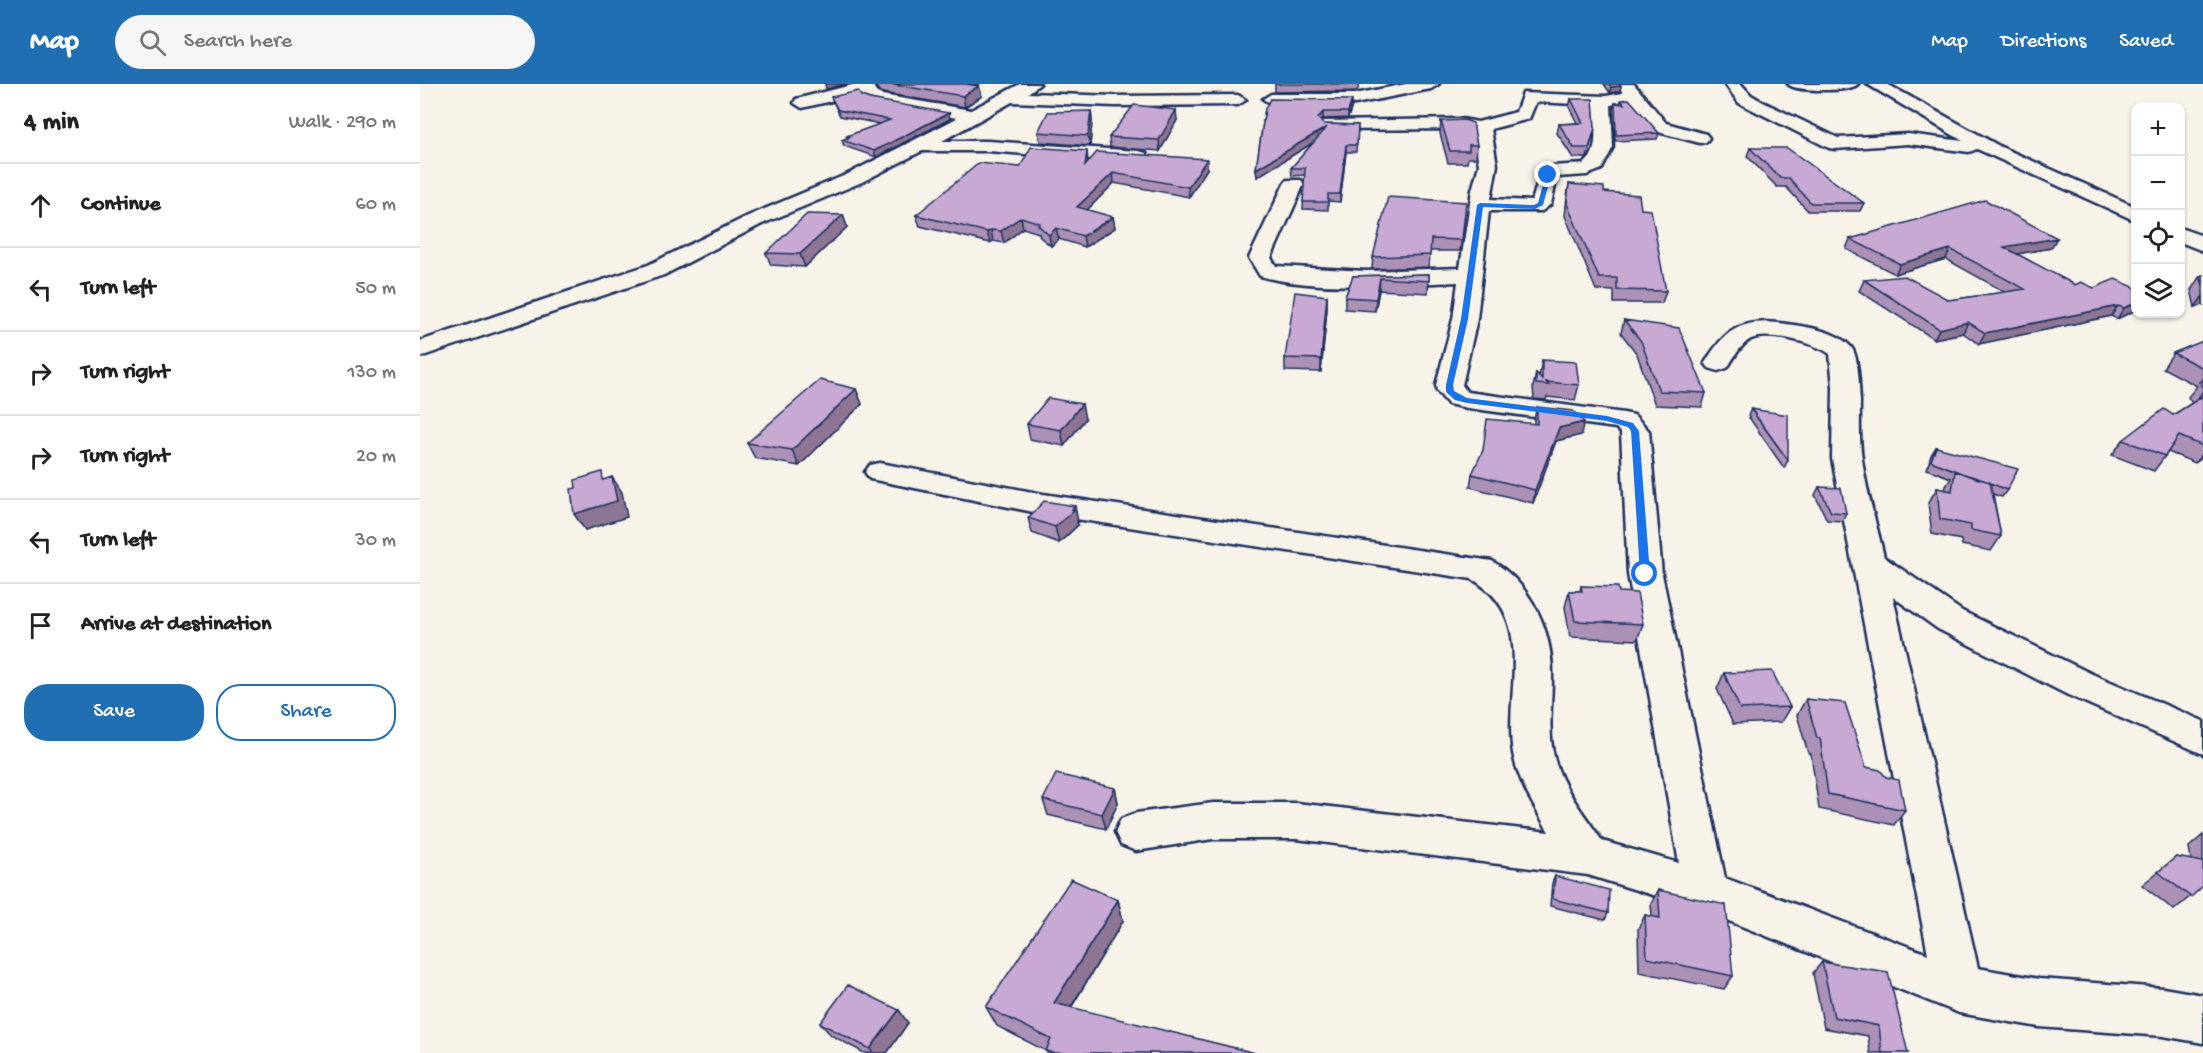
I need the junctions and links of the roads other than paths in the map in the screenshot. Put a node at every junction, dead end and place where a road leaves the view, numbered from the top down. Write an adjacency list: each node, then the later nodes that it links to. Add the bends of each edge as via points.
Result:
1 (1032, 84): 9 (street)
2 (1431, 84): 10 (street, via 1355,99)
3 (1733, 84): 19 (street, via 1744,99 1835,144 1908,139)
4 (1796, 84): 5 (street)
5 (1850, 84)
6 (1875, 84): 19 (street)
7 (865, 86): 13 (street); 14 (street, via 870,96 878,99)
8 (1630, 90): 12 (street); 17 (street, via 1660,127)
9 (1011, 97): 11 (street); 14 (street)
10 (1271, 99)
11 (1238, 100)
12 (1605, 101): 16 (street, via 1529,98 1522,115); 23 (street, via 1601,105 1604,147 1595,165 1552,172 1541,204 1535,207)
13 (802, 103)
14 (973, 116): 18 (street)
15 (1329, 125): 16 (street)
16 (1478, 127): 23 (street, via 1483,131 1488,165)
17 (1700, 138)
18 (919, 146): 20 (street, via 988,146); 27 (street)
19 (1994, 151): 24 (street)
20 (1156, 159)
21 (1294, 184): 30 (street, via 1260,258 1268,271 1333,278)
22 (847, 192): 25 (street)
23 (1480, 205): 30 (street)
24 (2131, 213)
25 (814, 216)
26 (790, 226): 27 (street)
27 (728, 234): 31 (street, via 656,270)
28 (2185, 236): 29 (street)
29 (2203, 244)
30 (1472, 275): 38 (street, via 1450,392 1467,400 1624,422 1635,431 1645,574)
31 (420, 349)
32 (1718, 363): 34 (street, via 1729,345 1748,331 1757,330 1807,335 1829,342 1842,352 1847,459)
33 (880, 472): 37 (street, via 1043,504 1480,569 1499,580 1530,633 1534,674 1530,730 1536,763 1555,804)
34 (1868, 562): 35 (street, via 1950,620 2079,684); 39 (street)
35 (2203, 738)
36 (1136, 832): 37 (street, via 1213,821 1296,821)
37 (1588, 856): 38 (street)
38 (1706, 891): 39 (street)
39 (1959, 990): 40 (street, via 2038,1003 2163,1012)
40 (2203, 1019)

